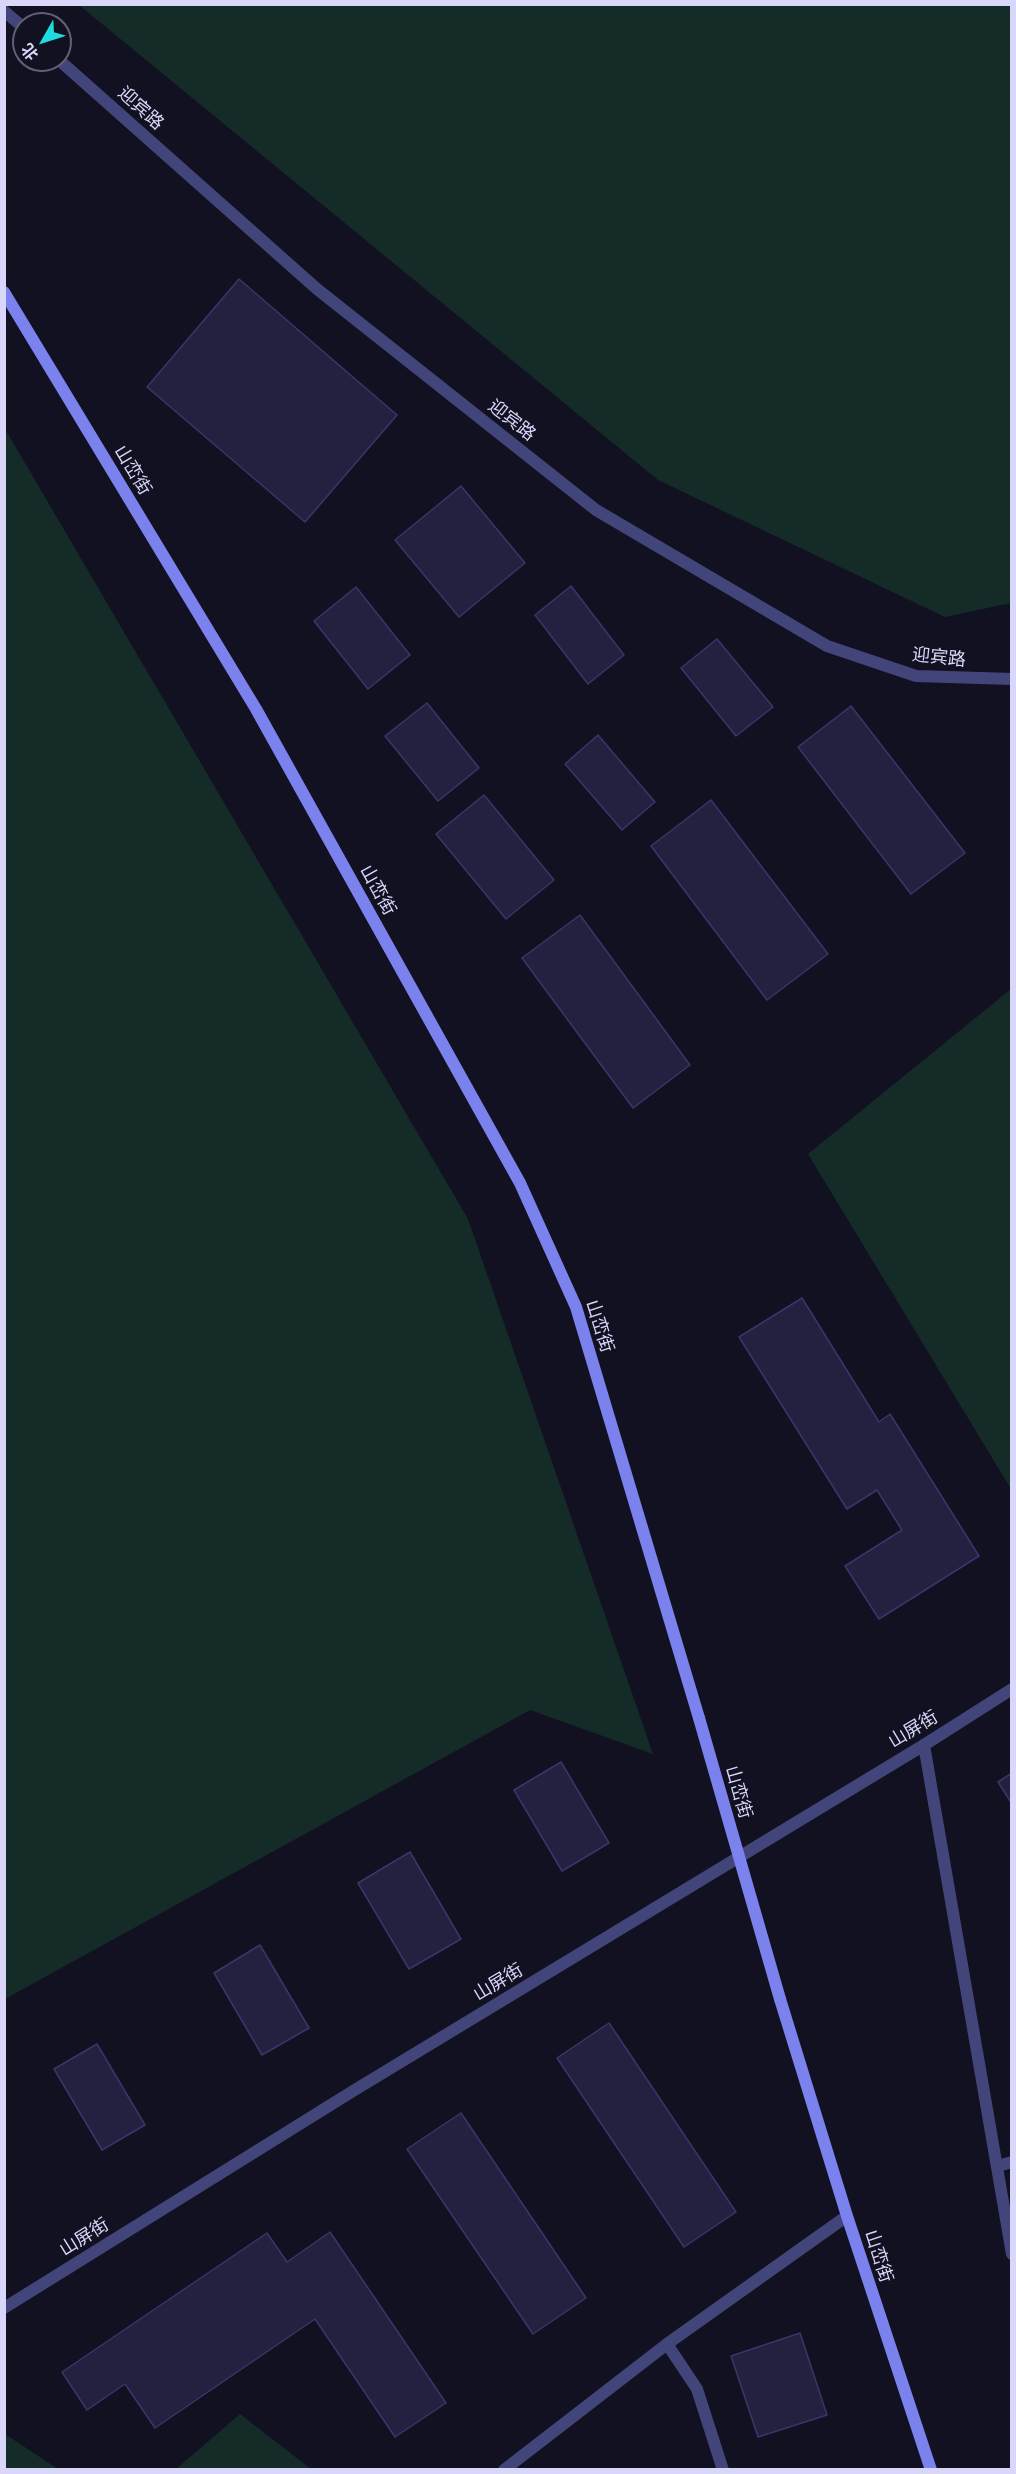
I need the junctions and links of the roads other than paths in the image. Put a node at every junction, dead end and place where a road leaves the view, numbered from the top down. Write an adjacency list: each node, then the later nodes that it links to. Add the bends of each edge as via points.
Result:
1 (72, 71): 3 (street, 迎宾路, via 317,289 596,510 827,646 916,676)
2 (4, 292): 8 (main road, 山峦街, bridge, via 256,709 520,1183 576,1307)
3 (1011, 679)
4 (1011, 1689): 5 (street, 山屏街)
5 (924, 1745): 7 (street); 10 (street, 山屏街)
6 (1011, 2162): 7 (street)
7 (998, 2166): 9 (street)
8 (847, 2216): 11 (street); 14 (main road, 山峦街)
9 (1011, 2254)
10 (4, 2308)
11 (667, 2344): 12 (street); 13 (street, via 697,2388)
12 (504, 2469)
13 (723, 2469)
14 (931, 2469)

